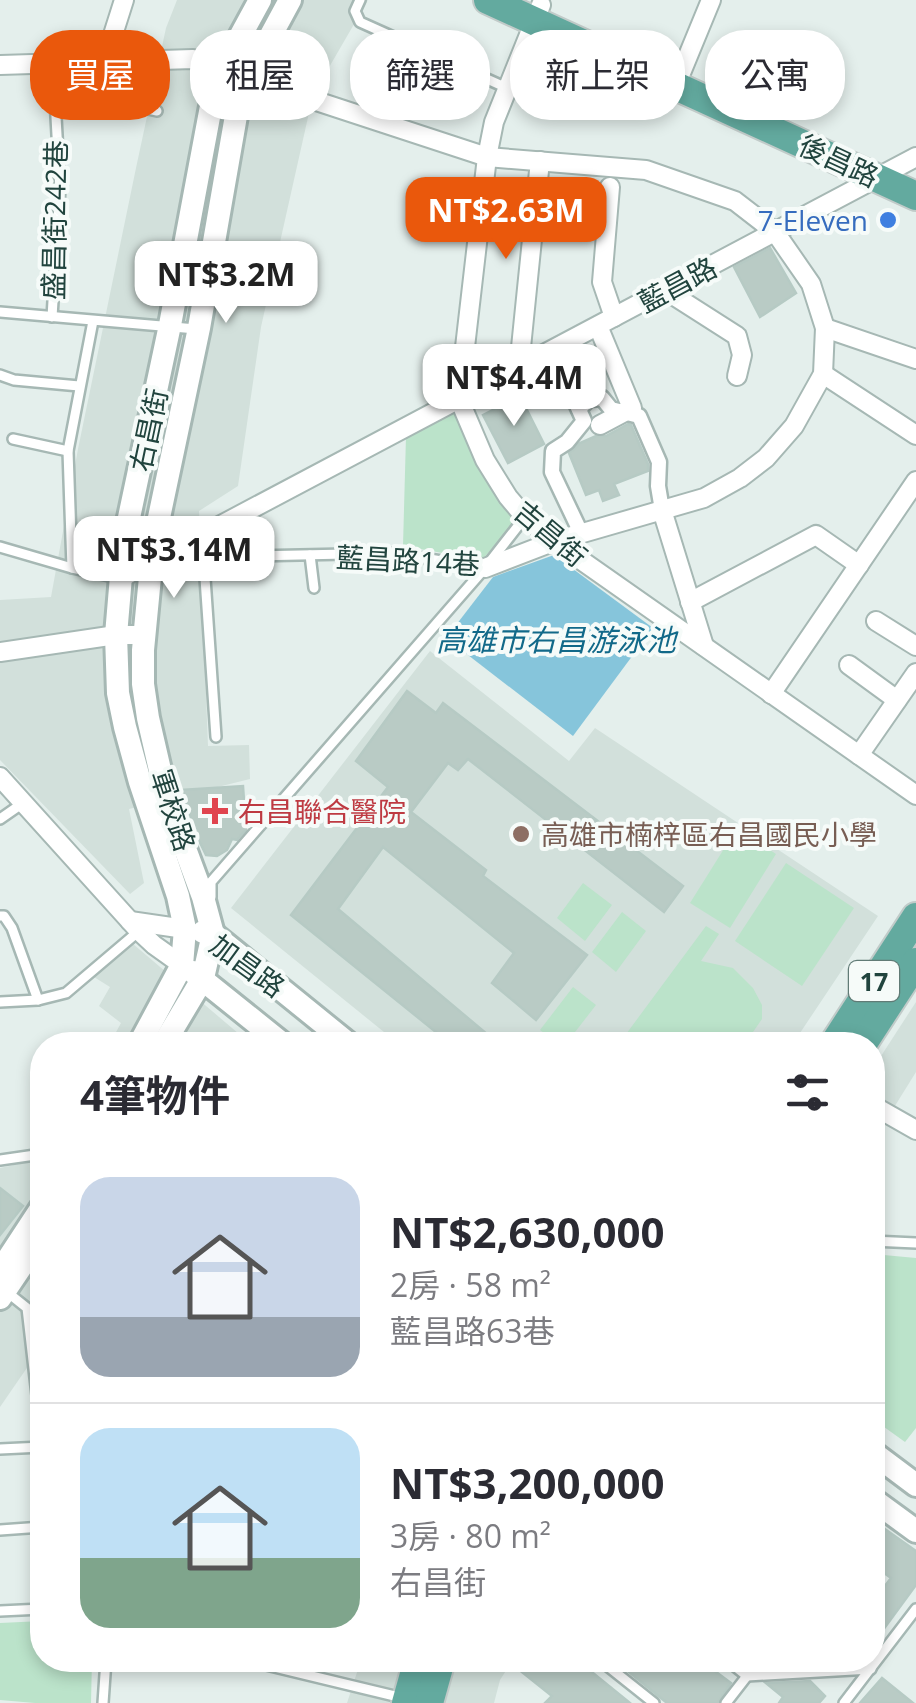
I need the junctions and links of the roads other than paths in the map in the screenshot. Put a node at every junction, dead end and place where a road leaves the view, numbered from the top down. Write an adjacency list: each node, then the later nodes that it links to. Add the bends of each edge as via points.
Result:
1 (124, 0): 8 (street)
2 (260, 0): 9 (street, 右昌街)
3 (290, 0): 10 (street, 右昌街)
4 (360, 0): 16 (lane, via 360,22)
5 (488, 0): 7 (main road, 後昌路)
6 (711, 0): 14 (street)
7 (535, 9): 11 (main road, 後昌路); 16 (street, 吉昌街)
8 (114, 30)
9 (244, 30)
10 (274, 30)
11 (580, 30)
12 (30, 63): 13 (street)
13 (0, 64)
14 (685, 65)
15 (685, 79): 23 (main road, 後昌路)
16 (507, 88): 21 (street, 吉昌街)
17 (330, 106): 21 (street)
18 (56, 120): 29 (lane, 盛昌街242巷, via 60,188)
19 (208, 120): 32 (street, 右昌街)
20 (236, 120): 34 (street, 右昌街)
21 (487, 158): 22 (street); 42 (street, 吉昌街)
22 (540, 161): 26 (street, via 646,170 735,201); 37 (street)
23 (902, 170): 25 (main road, 後昌路); 26 (street, 藍昌路)
24 (610, 188): 31 (street, via 602,282)
25 (916, 196)
26 (775, 232): 27 (street, 藍昌路); 33 (street, via 811,284)
27 (665, 290): 31 (street, 藍昌路); 40 (street, via 737,336)
28 (0, 312): 29 (lane)
29 (52, 317): 30 (lane)
30 (94, 321): 32 (lane); 41 (lane)
31 (606, 321): 35 (street, 藍昌路); 44 (street, via 632,408)
32 (170, 326): 34 (lane); 61 (street, 右昌街)
33 (825, 328): 36 (street); 38 (street, 藍昌路14巷)
34 (199, 330): 57 (street, 右昌街)
35 (552, 350): 37 (street, 藍昌路); 43 (street)
36 (916, 359)
37 (519, 368): 42 (street, 藍昌路)
38 (823, 374): 45 (street); 49 (street, 藍昌路14巷, via 794,426 766,458 704,498)
39 (0, 376): 41 (lane)
40 (737, 376)
41 (79, 386): 47 (lane)
42 (460, 399): 50 (street, 吉昌街, via 485,460); 52 (street, 藍昌路)
43 (579, 410): 49 (street, via 602,398 611,409 639,416 659,462); 51 (street, via 584,421 553,451 552,472)
44 (600, 425)
45 (916, 435)
46 (13, 440): 47 (lane)
47 (68, 450): 59 (lane)
48 (916, 481): 58 (street)
49 (662, 510): 51 (street, 藍昌路14巷); 63 (street)
50 (525, 517): 53 (street, 吉昌街); 60 (lane)
51 (582, 533): 53 (street, 藍昌路14巷)
52 (202, 535): 56 (lane); 57 (street, 藍昌路)
53 (555, 541): 60 (street, 藍昌路14巷); 68 (street, 吉昌街)
54 (0, 547): 59 (lane)
55 (310, 555): 56 (lane, 藍昌路14巷); 60 (lane, 藍昌路14巷, via 392,553); 62 (lane)
56 (204, 557): 74 (lane)
57 (152, 562): 61 (street, 藍昌路); 66 (street, 軍校路)
58 (859, 565): 63 (street, via 816,535); 72 (street)
59 (72, 568): 61 (lane)
60 (485, 568): 84 (lane, via 211,882)
61 (120, 578): 65 (street, 右昌街)
62 (314, 588)
63 (690, 602): 68 (street)
64 (876, 621): 67 (street)
65 (116, 634): 66 (street); 69 (street); 83 (street, 軍校路, via 125,727)
66 (144, 635): 84 (street, 軍校路, via 148,718)
67 (916, 646)
68 (705, 647): 72 (street, 吉昌街)
69 (0, 652)
70 (849, 665): 73 (street)
71 (916, 672): 73 (street)
72 (771, 694): 75 (street, 吉昌街)
73 (897, 700): 75 (street)
74 (216, 737)
75 (859, 756): 77 (street, 吉昌街)
76 (0, 777): 78 (street, 加昌路)
77 (916, 796)
78 (23, 803): 79 (lane); 82 (street, 加昌路)
79 (0, 819)
80 (0, 916): 88 (lane, via 12,928)
81 (916, 917): 94 (main road, 17)
82 (134, 926): 83 (street, 加昌路); 86 (street, 加昌路); 88 (lane, via 66,992)
83 (185, 928): 84 (street, 加昌路); 86 (street, 軍校路)
84 (212, 934): 87 (street, 軍校路); 93 (street, 加昌路)
85 (916, 962): 95 (main road, 17)
86 (182, 965): 87 (street, 加昌路); 90 (street, 軍校路)
87 (203, 978): 91 (street, 軍校路); 92 (street, 加昌路)
88 (38, 1000): 89 (lane)
89 (0, 1002)
90 (146, 1032)
91 (171, 1032)
92 (268, 1032)
93 (334, 1032)
94 (841, 1032)
95 (870, 1032)
96 (885, 1112): 97 (street)
97 (916, 1130)
98 (30, 1156): 99 (lane)
99 (0, 1160)
100 (30, 1240): 103 (street)
101 (885, 1242): 102 (lane)
102 (916, 1243)
103 (1, 1286): 104 (lane, via 27,1308)
104 (30, 1334)
105 (30, 1447): 106 (lane)
106 (0, 1448)
107 (885, 1461): 108 (street)
108 (916, 1484)
109 (885, 1508): 112 (street)
110 (30, 1529): 111 (lane)
111 (0, 1530)
112 (916, 1531)
113 (916, 1608): 116 (lane)
114 (30, 1610): 115 (lane)
115 (0, 1611)
116 (885, 1650)
117 (105, 1672): 128 (lane)
118 (296, 1672): 125 (lane)
119 (418, 1672): 127 (main road)
120 (434, 1672): 127 (main road)
121 (615, 1672): 129 (lane)
122 (742, 1672): 126 (lane)
123 (818, 1672): 126 (lane)
124 (869, 1672): 131 (lane)
125 (300, 1673): 127 (lane)
126 (747, 1676): 130 (lane)
127 (418, 1702)
128 (102, 1703)
129 (654, 1703)
130 (726, 1703)
131 (844, 1703)

